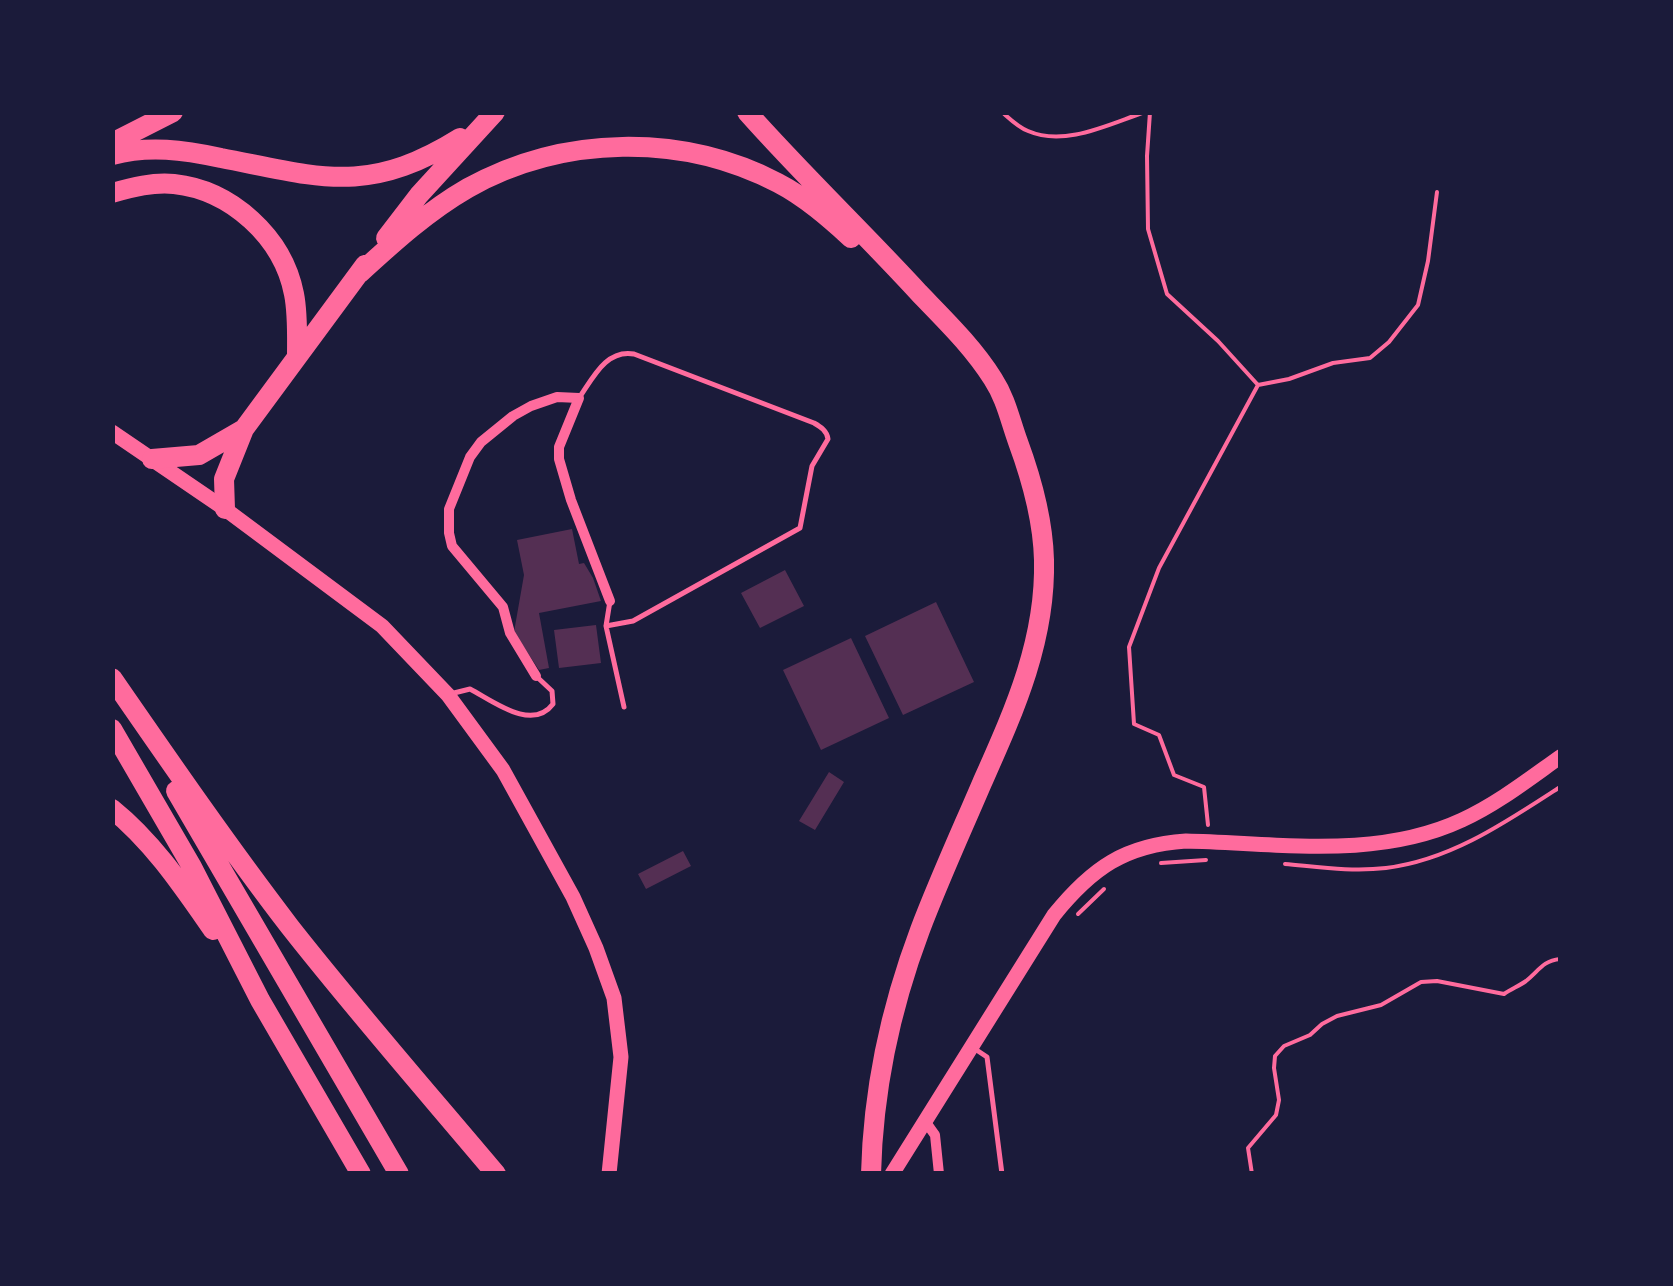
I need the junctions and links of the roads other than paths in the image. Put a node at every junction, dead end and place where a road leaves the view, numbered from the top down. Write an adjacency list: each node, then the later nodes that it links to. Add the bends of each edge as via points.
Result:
1 (173, 112): 4 (highway)
2 (746, 112): 12 (highway, via 976,356 1008,406)
3 (489, 118): 5 (highway, via 418,162 366,177 310,176 166,149); 7 (highway)
4 (112, 142)
5 (112, 155)
6 (112, 193): 8 (highway, via 146,184 197,188 258,226 294,294)
7 (360, 273): 8 (highway); 12 (highway, via 445,202 537,160 617,146 710,157 778,183 874,258 962,355)
8 (297, 356): 10 (highway)
9 (579, 398): 15 (street, via 560,459); 16 (lane, via 600,367 623,352 814,424 828,436 812,466 800,528 632,621); 17 (street, via 531,406 482,442 449,510 452,546 503,607 510,634)
10 (244, 429): 13 (highway, via 199,455); 14 (highway, via 224,479)
11 (112, 432): 13 (main road)
12 (1016, 436): 31 (highway, via 1040,521 1039,630 1018,702 913,948 892,1019)
13 (152, 460): 14 (main road)
14 (226, 509): 19 (main road, via 382,626)
15 (610, 601): 16 (lane)
16 (606, 626): 20 (lane)
17 (536, 676): 19 (lane, via 552,691 553,704 535,716 515,713 470,688)
18 (112, 680): 28 (highway); 29 (highway, via 282,915)
19 (448, 695): 30 (main road, via 537,828 614,998 621,1058)
20 (624, 708)
21 (112, 729): 24 (highway)
22 (1560, 757): 25 (main road, via 1464,819 1402,840 1346,846 1159,843 1131,851 1075,888)
23 (112, 809): 24 (highway, via 178,880)
24 (260, 1000): 27 (highway)
25 (971, 1047): 26 (main road); 34 (lane, via 987,1057)
26 (925, 1121): 32 (main road); 33 (street, via 935,1135)
27 (361, 1174)
28 (399, 1174)
29 (496, 1174)
30 (609, 1174)
31 (871, 1174)
32 (892, 1174)
33 (939, 1174)
34 (1002, 1174)

